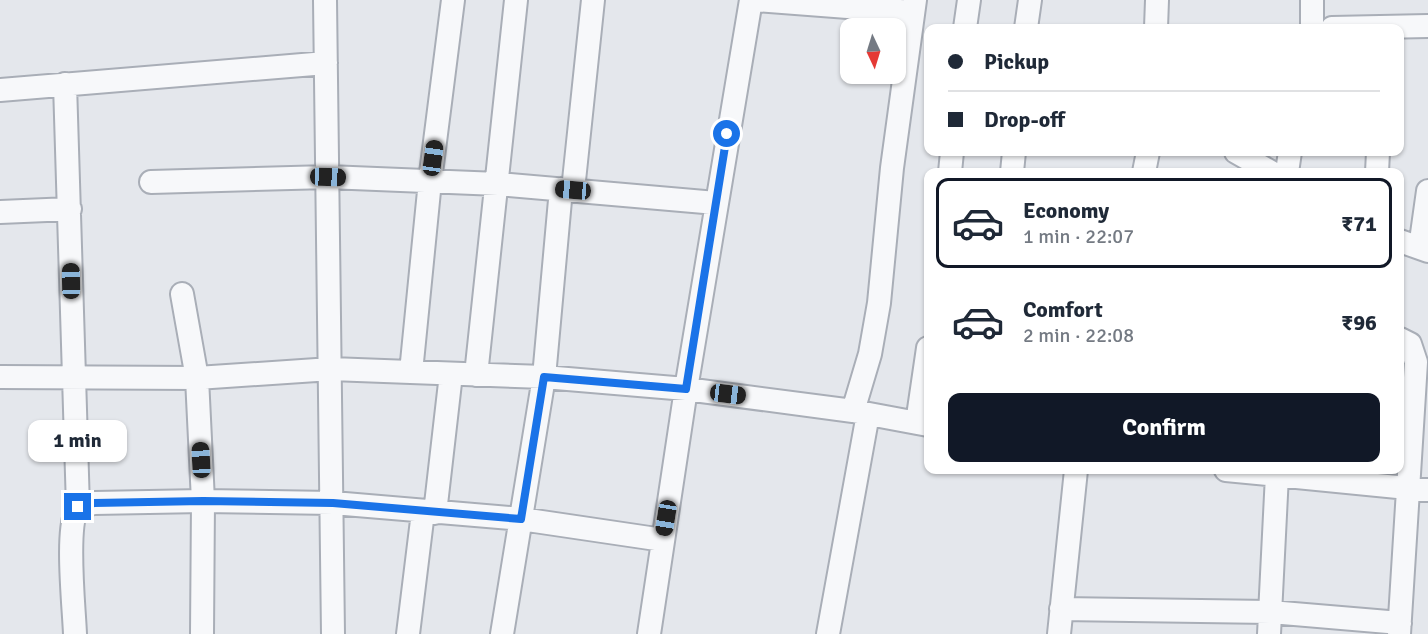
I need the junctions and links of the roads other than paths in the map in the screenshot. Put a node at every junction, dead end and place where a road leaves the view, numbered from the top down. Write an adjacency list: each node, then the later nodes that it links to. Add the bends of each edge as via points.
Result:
1 (325, 0): 18 (street)
2 (453, 0): 24 (street)
3 (516, 0): 26 (street)
4 (593, 0): 27 (street)
5 (751, 0): 29 (street)
6 (756, 0): 11 (street)
7 (969, 0): 12 (street)
8 (1030, 0): 13 (street)
9 (1157, 0): 14 (street)
10 (1312, 0): 15 (street)
11 (914, 6): 45 (street, via 879,303)
12 (966, 24)
13 (1027, 24)
14 (1156, 24)
15 (1312, 24)
16 (1404, 26): 17 (street)
17 (1428, 26)
18 (326, 63): 19 (street); 23 (street)
19 (65, 84): 20 (street); 30 (street)
20 (0, 90)
21 (1243, 156): 22 (street)
22 (1264, 168)
23 (328, 177): 24 (street); 25 (street); 35 (street)
24 (430, 181): 26 (street); 36 (street)
25 (151, 182)
26 (498, 184): 27 (street); 38 (street)
27 (567, 190): 29 (street); 40 (street)
28 (1428, 191): 32 (street)
29 (716, 203): 43 (street)
30 (70, 209): 31 (street); 39 (street)
31 (0, 212)
32 (1416, 247)
33 (182, 294): 42 (street)
34 (1404, 341): 50 (street, via 1410,344 1416,362)
35 (331, 369): 36 (street); 42 (street); 52 (street)
36 (411, 372): 37 (street)
37 (451, 374): 38 (street); 54 (street)
38 (476, 375): 40 (street)
39 (74, 377): 41 (street); 42 (street); 53 (street)
40 (544, 377): 43 (street); 55 (street)
41 (0, 378)
42 (197, 378): 51 (street)
43 (686, 389): 45 (street); 56 (street)
44 (924, 409): 46 (street)
45 (860, 412): 46 (street); 66 (street)
46 (923, 424)
47 (1076, 474): 57 (street)
48 (1267, 474): 49 (street)
49 (1277, 475): 50 (street); 58 (street)
50 (1418, 489): 59 (street)
51 (203, 501): 52 (street); 53 (street, via 94,503); 61 (street)
52 (333, 503): 54 (street); 62 (street)
53 (78, 507): 60 (street, via 72,535)
54 (429, 513): 55 (street); 63 (street)
55 (521, 519): 56 (street); 64 (street)
56 (663, 540): 65 (street)
57 (1061, 609): 58 (street); 67 (street)
58 (1270, 623): 59 (street)
59 (1399, 629)
60 (75, 634)
61 (202, 634)
62 (333, 634)
63 (408, 634)
64 (502, 634)
65 (649, 634)
66 (828, 634)
67 (1059, 634)

